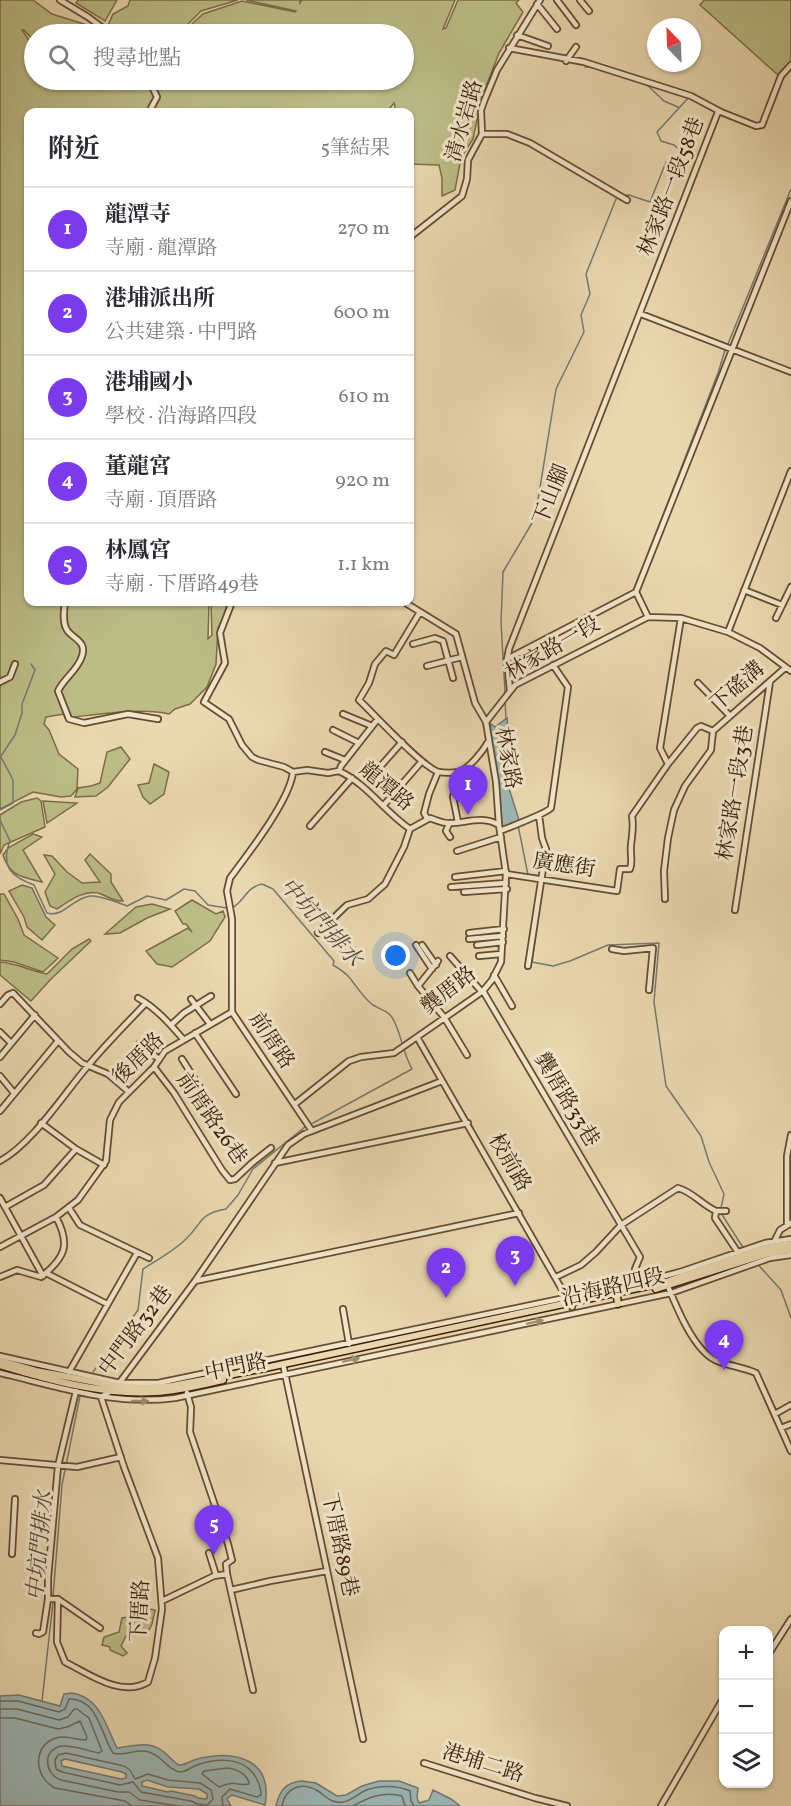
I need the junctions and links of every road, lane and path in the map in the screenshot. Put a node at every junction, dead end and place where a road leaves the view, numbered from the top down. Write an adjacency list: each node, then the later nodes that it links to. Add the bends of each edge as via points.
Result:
1 (60, 0): 6 (street)
2 (557, 0): 7 (street)
3 (580, 0): 5 (street)
4 (538, 2): 8 (street); 9 (street, 清水岩路)
5 (589, 12)
6 (97, 24)
7 (576, 25)
8 (557, 29)
9 (517, 35): 10 (street); 12 (street, 清水岩路)
10 (548, 46)
11 (576, 47): 13 (street)
12 (509, 48): 13 (street); 18 (street, 清水岩路, via 481,110)
13 (566, 61): 17 (street, via 584,62 691,96)
14 (791, 65): 17 (street, 林家路一段58巷, via 781,76 762,125)
15 (154, 90): 16 (street, via 157,97)
16 (151, 108)
17 (721, 111): 22 (street, 林家路一段58巷, via 700,156)
18 (482, 134): 19 (street, via 507,134 530,143); 21 (street, 清水岩路, via 468,160 462,196)
19 (627, 200)
20 (791, 201): 23 (street)
21 (414, 234)
22 (641, 314): 23 (street); 40 (street, 下山腳)
23 (733, 348): 24 (street); 28 (street)
24 (791, 372)
25 (791, 471): 27 (street)
26 (791, 586): 29 (street)
27 (744, 590): 29 (street); 37 (street)
28 (636, 592): 34 (street); 40 (street)
29 (782, 604): 36 (street)
30 (64, 606): 53 (street, via 64,625 82,643 83,652 58,691 69,720 84,723 128,714)
31 (230, 606): 68 (street, 龍潭路, via 220,633 225,663 204,702 229,719 252,757)
32 (410, 606): 33 (street, 林家路)
33 (420, 612): 39 (street, 林家路, via 456,634); 54 (street, via 394,655 386,651 378,659 359,700)
34 (648, 617): 35 (street); 43 (street, 林家路一段)
35 (681, 618): 37 (street); 65 (street, via 660,748)
36 (776, 618)
37 (728, 632): 45 (street)
38 (413, 644): 41 (street, via 440,639)
39 (462, 657): 41 (street); 55 (street, 林家路, via 475,704)
40 (507, 659): 50 (street, 下山腳)
41 (448, 661): 44 (street); 46 (street)
42 (15, 664): 47 (street, via 10,677)
43 (553, 665): 50 (street, 林家路一段); 73 (street, via 568,687 551,808)
44 (427, 666)
45 (789, 669): 48 (street, 下磘溝)
46 (453, 678)
47 (0, 682)
48 (770, 682): 52 (street, 下磘溝); 89 (street, 林家路一段3巷)
49 (698, 683): 52 (street)
50 (510, 691): 55 (street, 林家路一段)
51 (344, 714): 56 (street)
52 (730, 716): 58 (street, 下磘溝)
53 (158, 719)
54 (377, 720): 56 (street); 59 (street)
55 (486, 722): 60 (street, 林家路)
56 (372, 726): 61 (street)
57 (333, 730): 61 (street)
58 (713, 731): 65 (street, via 697,728); 88 (street, via 711,750 685,786 674,810 664,871)
59 (402, 742): 64 (street); 66 (street)
60 (489, 742): 70 (street); 79 (street, 林家路)
61 (359, 743): 63 (street)
62 (325, 752): 63 (street)
63 (345, 760): 67 (street)
64 (422, 761): 69 (street); 72 (street)
65 (668, 764): 84 (street, 廣應街, via 632,816 633,862 630,869 620,869 617,891)
66 (379, 768)
67 (339, 771): 68 (street, 龍潭路); 71 (street, 龍潭路)
68 (293, 772): 116 (street, 前厝路, via 276,812 230,878 227,891 233,951)
69 (438, 772): 70 (street); 74 (street, via 426,803)
70 (460, 772): 75 (street, via 453,797)
71 (352, 778): 72 (street, 龍潭路); 77 (street)
72 (383, 806): 78 (street, 龍潭路)
73 (539, 815): 79 (street); 84 (street, via 546,849)
74 (427, 818): 76 (street, 龍潭路); 78 (street, 龍潭路)
75 (458, 822): 76 (street, 龍潭路); 79 (street, 龍潭路, via 492,821)
76 (449, 824): 80 (street, via 446,831)
77 (310, 826)
78 (410, 829): 92 (street, via 385,884 368,899 347,905)
79 (500, 831): 81 (street); 82 (street, 林家路)
80 (450, 837)
81 (457, 850)
82 (506, 872): 83 (street, 廣應街); 84 (street, 廣應街); 85 (street, 林家路)
83 (455, 877)
84 (542, 878): 103 (street)
85 (507, 886): 86 (street); 87 (street); 90 (street, 林家路)
86 (451, 887)
87 (464, 892)
88 (665, 899)
89 (735, 910)
90 (505, 917): 91 (street, 龔厝路)
91 (504, 929): 93 (street, 龔厝路); 93 (street, via 469,936)
92 (318, 933)
93 (503, 936): 94 (street, 龔厝路)
94 (502, 942): 97 (street); 99 (street, 龔厝路)
95 (416, 945): 102 (street)
96 (422, 945): 102 (street)
97 (477, 945)
98 (612, 948): 107 (street, via 653,948)
99 (501, 954): 101 (street); 105 (street, 龔厝路)
100 (450, 956): 108 (street, 龔厝路33巷)
101 (479, 956)
102 (435, 965): 106 (street)
103 (528, 966)
104 (410, 973): 106 (street)
105 (494, 975): 108 (street, 龔厝路); 115 (street)
106 (418, 986): 118 (street)
107 (649, 990)
108 (483, 991): 118 (street, 龔厝路); 159 (street, 龔厝路33巷)
109 (211, 996): 114 (street)
110 (138, 998): 112 (street)
111 (191, 999): 114 (street)
112 (146, 1003): 120 (street); 132 (street)
113 (0, 1004): 117 (street, via 13,993)
114 (197, 1005): 119 (street); 120 (street)
115 (512, 1006)
116 (232, 1012): 119 (street, 後厝路); 140 (street, 前厝路)
117 (35, 1015): 125 (street); 126 (street)
118 (444, 1017): 123 (street, 龔厝路); 128 (street)
119 (210, 1024): 122 (street, 後厝路)
120 (171, 1025): 124 (street)
121 (0, 1032): 126 (street)
122 (195, 1033): 124 (street, 後厝路); 138 (street)
123 (417, 1037): 135 (street, 校前路); 140 (street, 龔厝路, via 390,1054 349,1061)
124 (183, 1039): 130 (street, 後厝路)
125 (58, 1041): 132 (street); 137 (street)
126 (11, 1043): 129 (street)
127 (138, 1044): 130 (street)
128 (467, 1055)
129 (0, 1057)
130 (159, 1059): 133 (street, 後厝路)
131 (182, 1059): 139 (street)
132 (89, 1065): 136 (street, via 108,1074); 142 (street)
133 (154, 1067): 136 (street, 後厝路); 146 (street, 前厝路26巷, via 230,1180)
134 (0, 1076): 137 (street)
135 (442, 1081): 143 (street, 校前路); 144 (street)
136 (129, 1092): 150 (street, 後厝路, via 110,1120)
137 (14, 1093): 141 (street)
138 (236, 1094)
139 (206, 1097)
140 (295, 1104): 144 (street, 前厝路)
141 (0, 1111)
142 (41, 1123): 147 (street); 148 (street)
143 (468, 1123): 149 (street); 156 (street, 校前路)
144 (312, 1131): 149 (street, via 288,1145)
145 (791, 1135): 158 (street, via 787,1156)
146 (271, 1148)
147 (76, 1149): 150 (street); 152 (street, via 44,1185)
148 (0, 1161)
149 (276, 1163): 173 (street)
150 (104, 1165): 153 (street)
151 (0, 1198): 152 (street)
152 (5, 1207): 160 (street)
153 (69, 1208): 157 (street); 166 (street, via 80,1225)
154 (716, 1211): 155 (street); 159 (street, via 678,1188); 169 (street, via 715,1218)
155 (725, 1211)
156 (519, 1213): 172 (street, 校前路); 173 (street)
157 (56, 1217): 160 (street); 170 (street, via 65,1233 64,1251)
158 (789, 1224): 164 (street, via 780,1230)
159 (621, 1225): 172 (street, via 581,1265); 174 (street, 龔厝路33巷, via 640,1257 635,1269)
160 (21, 1236): 163 (street); 170 (street)
161 (791, 1239): 164 (street, 沿海路四段)
162 (791, 1244): 164 (main road, 沿海路四段)
163 (0, 1247)
164 (775, 1248): 165 (main road, 沿海路四段); 167 (street, 沿海路四段); 169 (main road); 169 (street, 沿海路四段)
165 (791, 1250)
166 (137, 1253): 168 (street); 178 (street)
167 (791, 1255)
168 (149, 1258)
169 (748, 1258): 175 (main road, 沿海路四段); 175 (street, 沿海路四段)
170 (44, 1274): 171 (street, via 40,1277 17,1270); 178 (street)
171 (0, 1276)
172 (556, 1277): 177 (street, 校前路)
173 (195, 1281): 191 (street, 中門路32巷)
174 (638, 1283): 175 (street, 沿海路四段); 177 (street, 沿海路四段)
175 (667, 1284): 176 (main road, 沿海路四段); 177 (main road, 沿海路四段); 195 (street, via 697,1342 716,1360 756,1373)
176 (618, 1301): 177 (main road, 沿海路四段); 180 (street, 沿海路四段, one-way to 176)
177 (570, 1303): 180 (main road, 沿海路四段); 180 (street, 沿海路四段)
178 (107, 1304): 189 (street)
179 (343, 1309): 182 (street)
180 (476, 1326): 181 (main road, 中門路)
181 (450, 1331): 182 (street, 中門路); 184 (main road, 中門路)
182 (349, 1344): 184 (street, 中門路)
183 (0, 1356): 189 (street, 中門路)
184 (332, 1356): 187 (main road, 中門路)
185 (0, 1360): 189 (main road, 中門路)
186 (0, 1365): 191 (main road, 中門路, via 37,1376)
187 (284, 1366): 190 (main road, 中門路); 205 (street, 下厝路89巷)
188 (0, 1373): 192 (street, 中門路)
189 (67, 1374): 191 (main road, 中門路)
190 (185, 1386): 191 (street, 中門路); 191 (main road, 中門路, via 158,1392); 193 (street, 中門路, one-way to 190, via 144,1401); 206 (street, via 191,1407 190,1432 232,1558 226,1564)
191 (116, 1387): 193 (street, 中門路32巷)
192 (76, 1391): 193 (street, 中門路); 201 (street)
193 (101, 1396): 199 (street, 下厝路)
194 (791, 1405): 195 (street)
195 (775, 1414): 197 (street)
196 (791, 1424): 197 (street)
197 (781, 1428): 198 (street)
198 (791, 1451)
199 (121, 1457): 201 (street, via 80,1467); 211 (street, 下厝路, via 157,1553)
200 (0, 1460): 201 (street)
201 (59, 1466): 209 (street)
202 (15, 1499): 204 (street)
203 (208, 1553): 207 (street)
204 (12, 1554)
205 (327, 1571): 208 (street); 218 (street, 下厝路89巷)
206 (227, 1574): 207 (street); 208 (street)
207 (216, 1575): 211 (street)
208 (231, 1590): 216 (street)
209 (48, 1599): 210 (street); 214 (street, via 43,1632)
210 (57, 1599): 211 (street, 下厝路, via 57,1642 63,1660 112,1686 131,1687 149,1680); 213 (street)
211 (162, 1601)
212 (791, 1619): 215 (street)
213 (100, 1628)
214 (36, 1633)
215 (773, 1647)
216 (253, 1690)
217 (719, 1704): 221 (street)
218 (363, 1739)
219 (424, 1763): 220 (street, 港埔二路)
220 (567, 1806)
221 (661, 1806)

